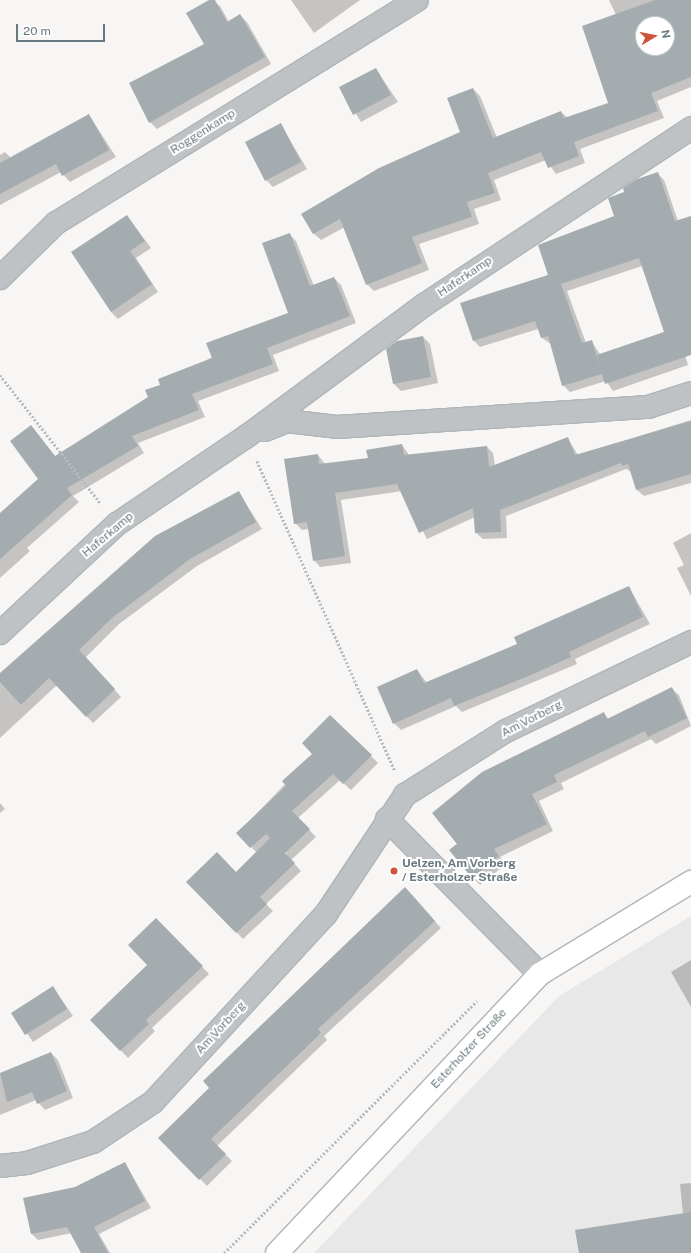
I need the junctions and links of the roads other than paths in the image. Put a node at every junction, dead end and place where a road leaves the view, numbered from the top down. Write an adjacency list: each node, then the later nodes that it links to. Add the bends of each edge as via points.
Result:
1 (417, 0): 3 (street, Roggenkamp, via 56,223)
2 (691, 128): 5 (street, Haferkamp, via 424,305)
3 (0, 278)
4 (691, 393): 5 (street, Haferkamp, via 640,407 337,427 286,421)
5 (247, 436): 6 (street, Haferkamp, via 117,524)
6 (0, 633)
7 (691, 642): 8 (street, Am Vorberg, via 506,731 406,795)
8 (387, 819): 10 (street); 11 (street, Am Vorberg, via 326,914 153,1102 93,1142 27,1162)
9 (691, 882): 10 (main road, Esterholzer Straße)
10 (540, 974): 12 (main road, Esterholzer Straße)
11 (0, 1166)
12 (277, 1253)

